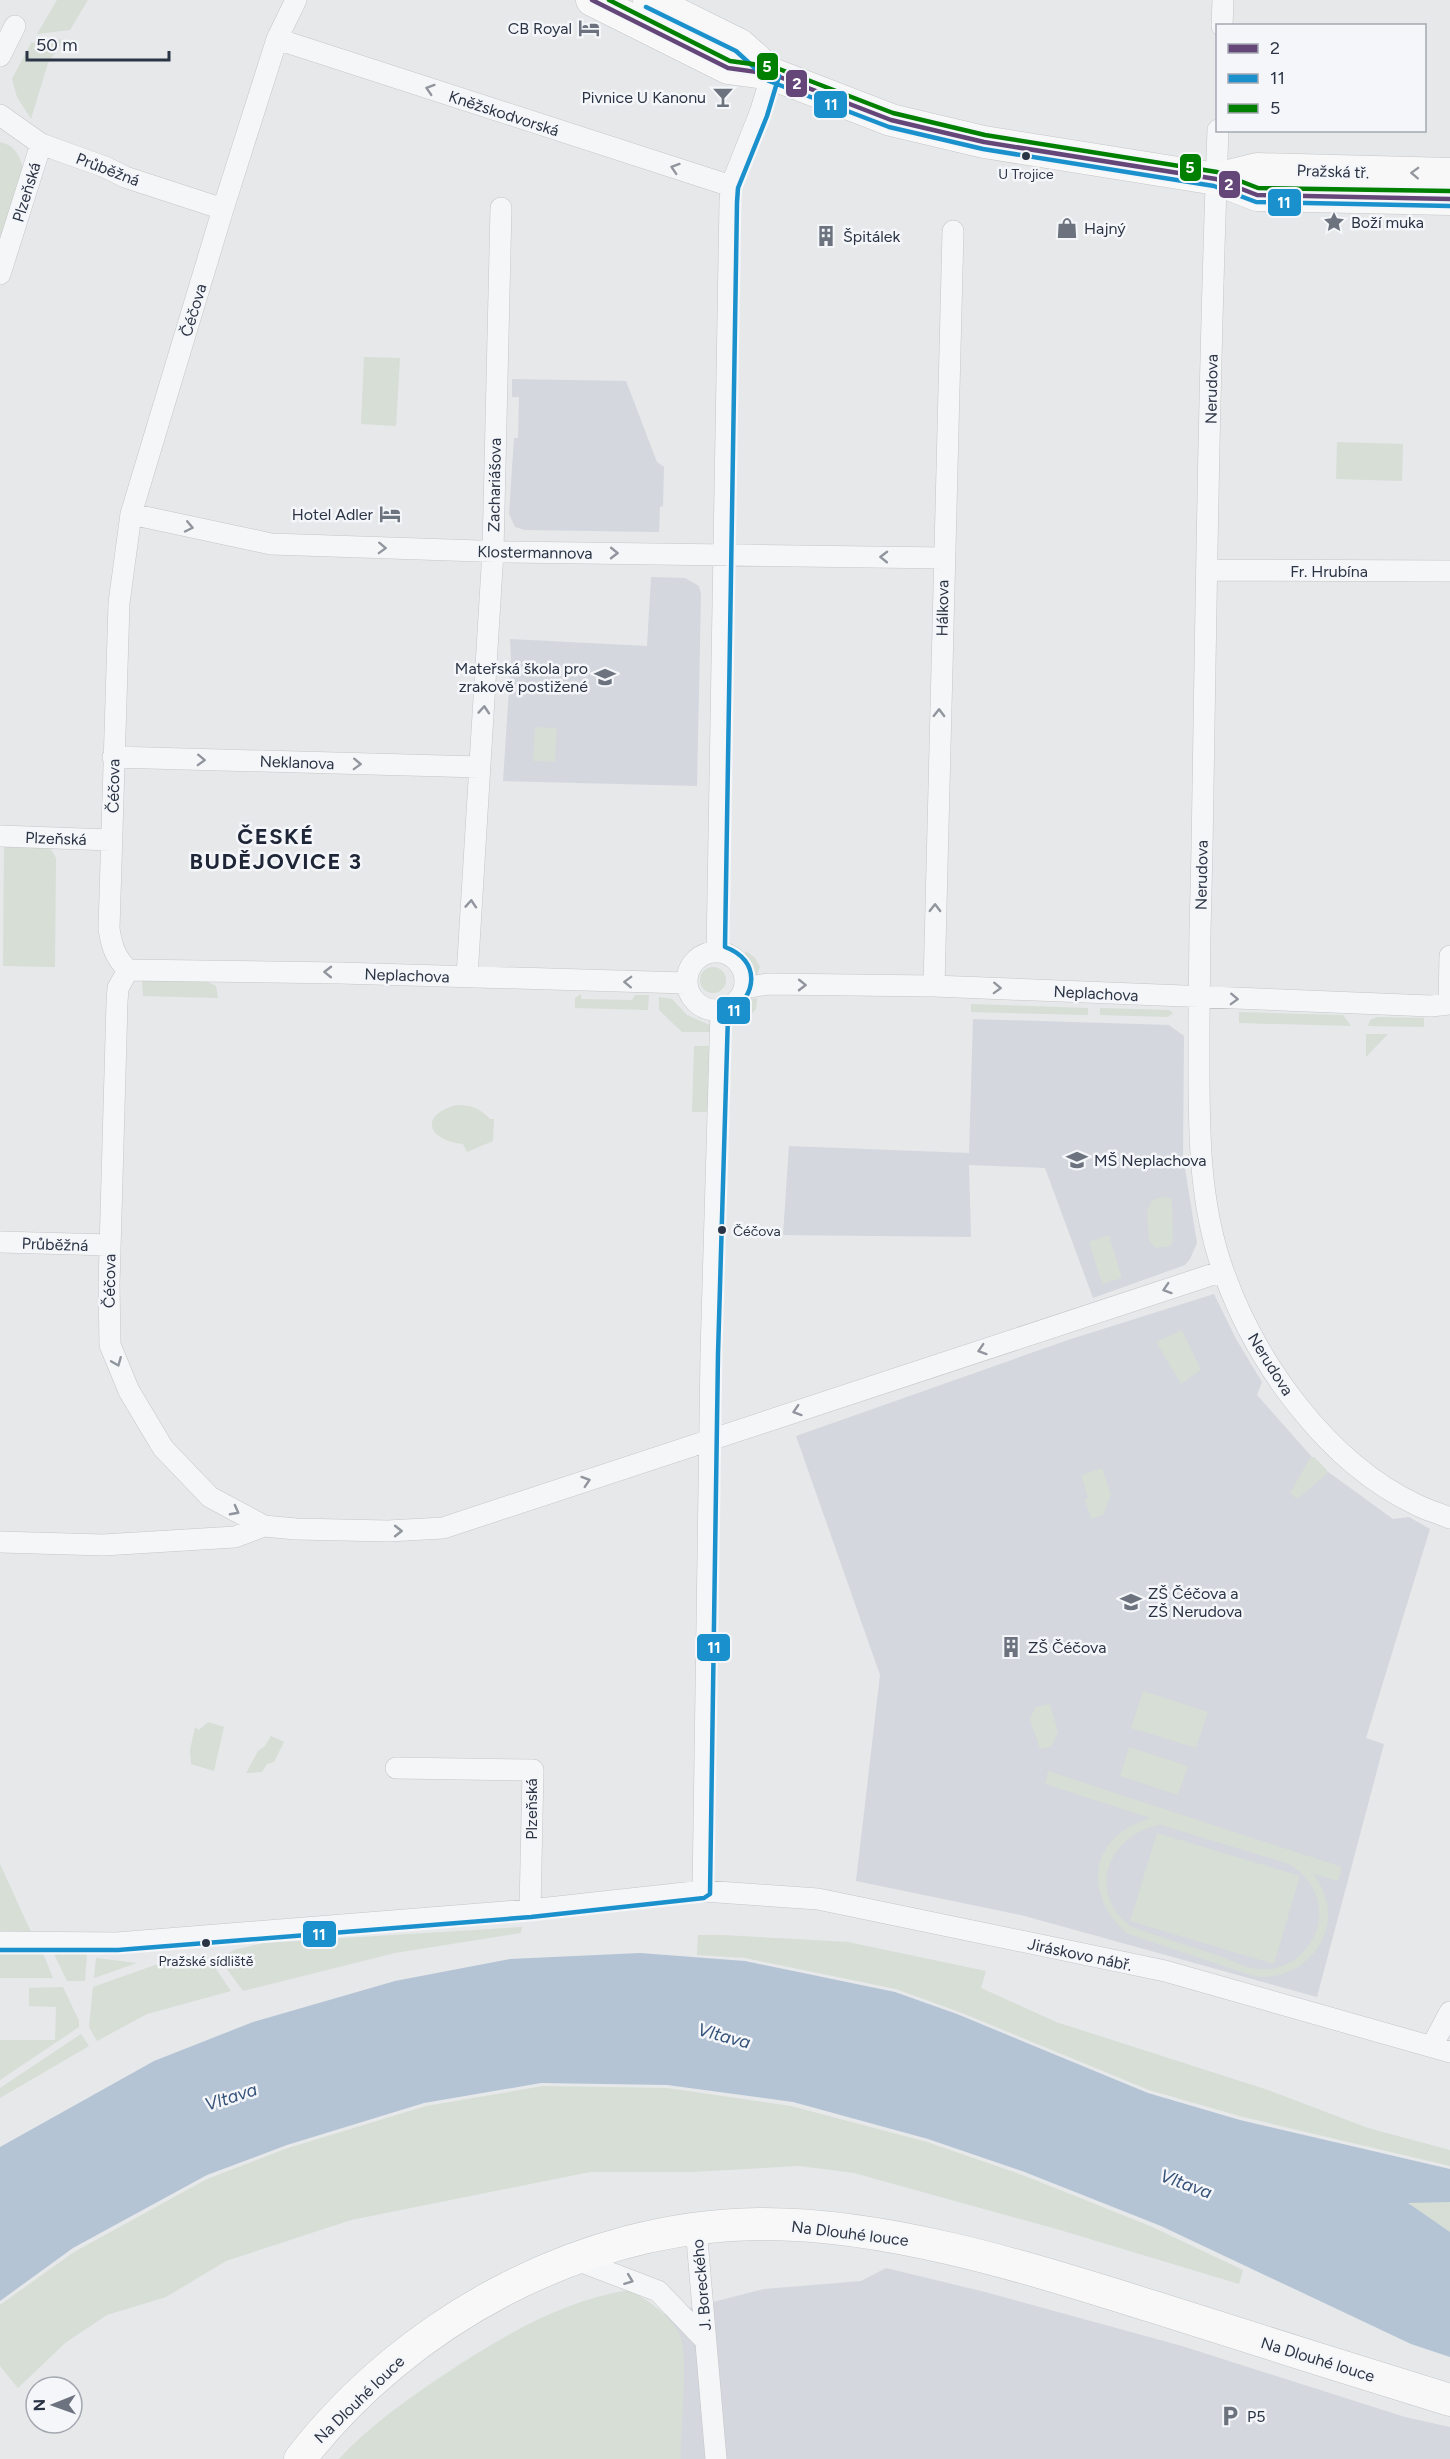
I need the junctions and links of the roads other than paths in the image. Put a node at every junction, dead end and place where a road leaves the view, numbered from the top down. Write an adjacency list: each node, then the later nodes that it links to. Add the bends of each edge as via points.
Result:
1 (297, 0): 7 (street, Čéčova)
2 (592, 0): 9 (street, Pražská tř., via 728,68)
3 (649, 0): 9 (street, Pražská tř., via 740,45)
4 (1223, 0): 5 (street)
5 (1222, 24)
6 (15, 26): 8 (street)
7 (277, 39): 15 (street, Kněžskodvorská, one-way to 7); 18 (street, Čéčova)
8 (0, 56)
9 (772, 74): 14 (street, Pražská tř., via 891,120 984,142); 15 (street)
10 (0, 115): 12 (street, Průběžná)
11 (1218, 132): 14 (street, Nerudova)
12 (41, 144): 18 (street, Průběžná); 20 (street, Plzeňská)
13 (1450, 174): 14 (street, Pražská tř., one-way to 14, via 1257,169)
14 (1216, 179): 16 (street, Pražská tř., via 1257,195); 25 (street, Nerudova)
15 (731, 186): 23 (street)
16 (1450, 199)
17 (501, 208): 22 (street, Zachariášova)
18 (223, 209): 21 (street, Čéčova)
19 (953, 231): 24 (street, Hálkova)
20 (0, 274)
21 (131, 514): 22 (street, Klostermannova, one-way to 22, via 271,544); 27 (street, Čéčova, via 119,603)
22 (493, 551): 23 (street, Klostermannova, one-way to 23); 28 (street, Zachariášova, one-way to 22)
23 (723, 555): 24 (street, Klostermannova, one-way to 23); 31 (street)
24 (943, 558): 36 (street, Hálkova, one-way to 24)
25 (1207, 570): 26 (street, Fr. Hrubína); 38 (street, Nerudova)
26 (1450, 571)
27 (113, 757): 28 (street, Neklanova, one-way to 28); 30 (street, Čéčova)
28 (480, 767): 34 (street, Zachariášova, one-way to 28)
29 (0, 836): 30 (street, Plzeňská)
30 (111, 840): 33 (street, Čéčova, via 109,929 112,950)
31 (717, 952): 35 (street, via 692,964); 37 (street, via 739,964)
32 (1450, 956): 39 (street)
33 (128, 970): 34 (street, Neplachova, one-way to 33); 42 (street, Čéčova, via 118,988 117,1002)
34 (467, 977): 35 (street, Neplachova, one-way to 34)
35 (686, 983): 40 (street, via 700,1006)
36 (934, 986): 37 (street, Neplachova, one-way to 36, via 768,984); 38 (street, Neplachova, one-way to 38)
37 (744, 988): 40 (street, via 735,1003)
38 (1199, 998): 39 (street, Neplachova, one-way to 39); 43 (street, Nerudova, via 1198,1136 1202,1182)
39 (1449, 1004)
40 (722, 1011): 44 (street)
41 (0, 1242): 42 (street, Průběžná)
42 (110, 1245): 46 (street, Čéčova, one-way to 46, via 110,1345 129,1391 163,1448 210,1497)
43 (1223, 1271): 44 (street, Čéčova, one-way to 44); 45 (street, Nerudova, via 1275,1376 1317,1428 1386,1487)
44 (709, 1440): 46 (street, Čéčova, one-way to 44, via 388,1532 443,1528); 49 (street)
45 (1450, 1518)
46 (264, 1526): 47 (street, Čéčova, via 224,1538 103,1545)
47 (0, 1542)
48 (396, 1768): 50 (street, Plzeňská, via 533,1770)
49 (703, 1891): 50 (street); 53 (street, Jiráskovo nábř., via 818,1899 1165,1971)
50 (530, 1910): 51 (street, via 117,1943)
51 (0, 1942)
52 (1450, 2012): 53 (street)
53 (1441, 2049)
54 (696, 2228): 55 (street, Na Dlouhé louce, via 634,2240); 56 (street, J. Boreckého); 57 (street, Na Dlouhé louce, via 759,2224 821,2227 903,2238 1060,2278)
55 (574, 2259): 56 (street, J. Boreckého, one-way to 56, via 658,2291); 58 (street, Na Dlouhé louce, via 445,2323 386,2367)
56 (706, 2341): 59 (street, J. Boreckého)
57 (1450, 2400)
58 (300, 2459)
59 (716, 2459)

